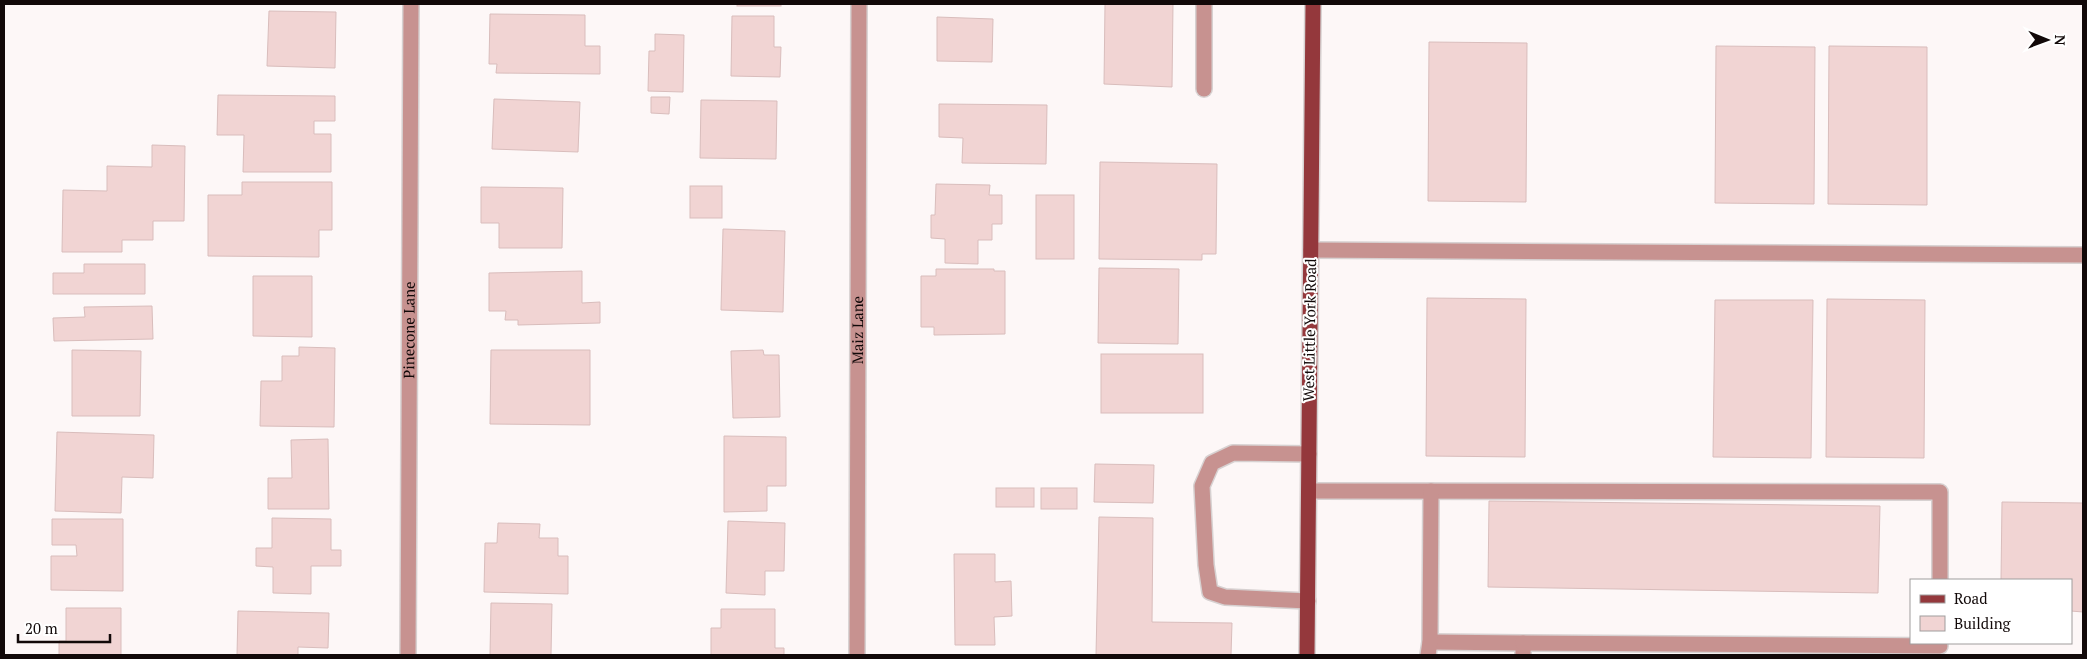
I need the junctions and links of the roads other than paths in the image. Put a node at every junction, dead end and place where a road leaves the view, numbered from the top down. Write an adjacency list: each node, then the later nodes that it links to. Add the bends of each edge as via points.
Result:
1 (412, 4): 16 (street, Pinecone Lane)
2 (859, 4): 17 (street, Maiz Lane)
3 (1204, 4): 5 (street)
4 (1313, 4): 6 (main road, West Little York Road)
5 (1204, 89)
6 (1311, 250): 7 (street); 8 (main road, West Little York Road)
7 (2083, 255)
8 (1309, 454): 9 (main road, West Little York Road); 12 (street, via 1233,453 1212,463 1202,486 1210,592 1225,597)
9 (1309, 491): 10 (street); 12 (main road, West Little York Road)
10 (1431, 492): 11 (street, via 1940,492); 14 (street)
11 (1940, 579)
12 (1308, 601): 18 (main road, West Little York Road)
13 (1940, 648): 15 (street)
14 (1429, 649): 15 (street)
15 (1523, 649)
16 (408, 655)
17 (857, 655)
18 (1307, 655)

